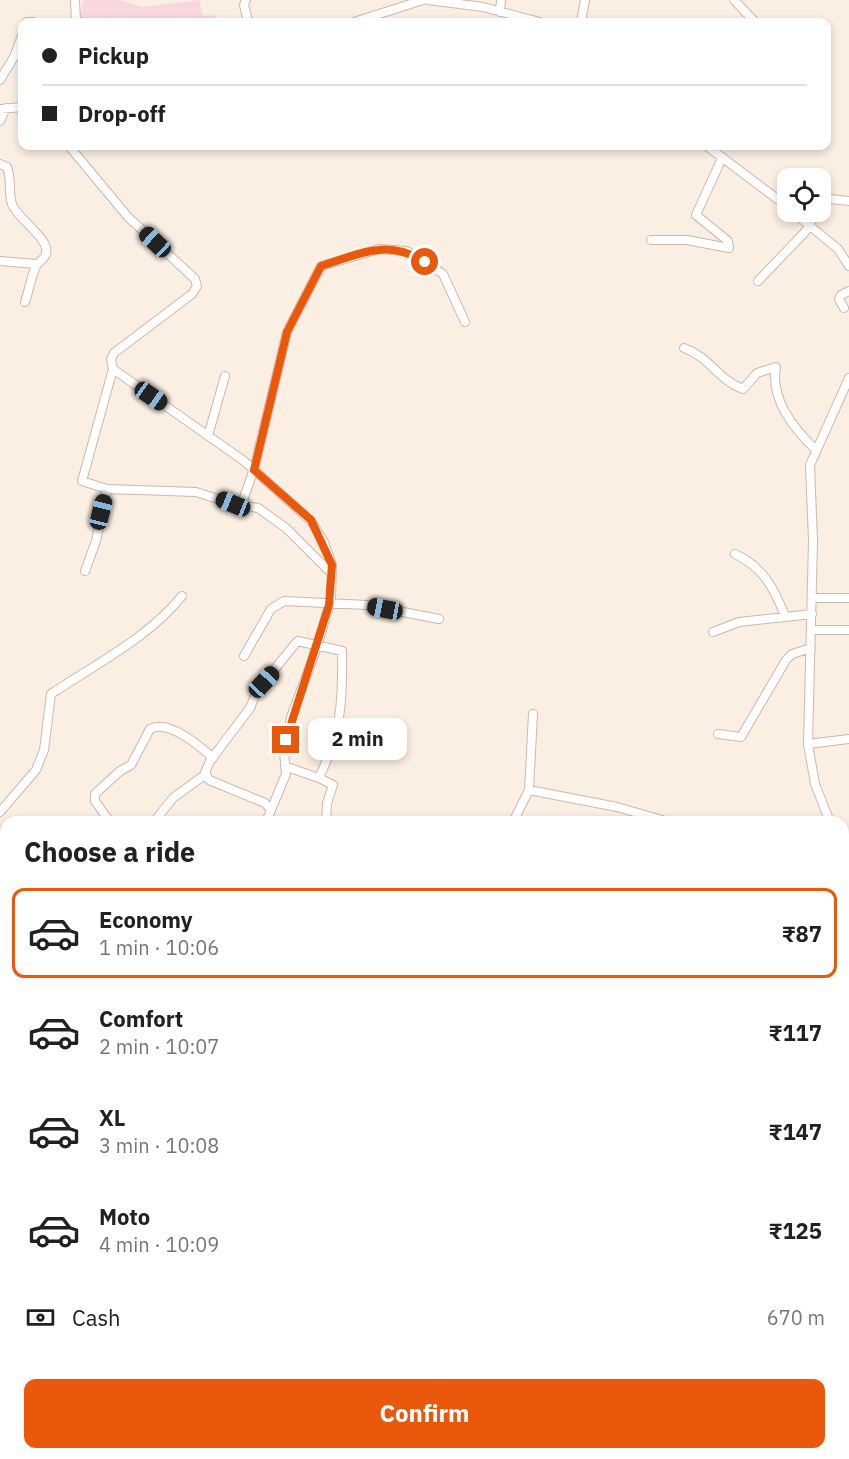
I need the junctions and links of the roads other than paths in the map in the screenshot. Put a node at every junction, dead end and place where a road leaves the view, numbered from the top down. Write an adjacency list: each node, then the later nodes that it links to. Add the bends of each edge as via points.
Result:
1 (75, 0): 9 (street)
2 (246, 0): 10 (street)
3 (419, 0): 11 (street)
4 (428, 0): 8 (street)
5 (501, 0): 8 (street)
6 (585, 0): 13 (street)
7 (734, 0): 14 (street)
8 (500, 12): 12 (street)
9 (76, 18)
10 (247, 18)
11 (366, 18)
12 (524, 18)
13 (582, 18)
14 (750, 18)
15 (18, 43): 16 (street)
16 (3, 69): 17 (street)
17 (0, 80)
18 (18, 107): 19 (street)
19 (3, 109): 20 (street)
20 (0, 121)
21 (72, 150): 40 (street, via 128,217 195,279 197,286 192,294 114,353)
22 (712, 150): 23 (street)
23 (722, 158): 25 (street); 30 (street, via 696,215 728,241 729,248 687,240)
24 (0, 164): 32 (street, via 10,174 12,206 43,239 45,256)
25 (777, 199)
26 (831, 199): 27 (street)
27 (849, 201)
28 (808, 222): 29 (street)
29 (811, 224): 33 (street); 34 (street)
30 (651, 240)
31 (0, 261): 32 (street)
32 (36, 264): 36 (street)
33 (849, 265)
34 (759, 281)
35 (849, 291): 37 (street, via 839,299)
36 (25, 302)
37 (844, 308)
38 (465, 322): 45 (street, via 442,274 407,251 379,249 321,266 287,332)
39 (684, 348): 44 (street, via 697,352 719,376 743,389 757,373 776,367 774,380 788,420)
40 (113, 369): 43 (street); 46 (street, via 82,481)
41 (225, 376): 43 (street)
42 (849, 378): 44 (street)
43 (208, 436): 45 (street)
44 (815, 449): 52 (street, via 810,465)
45 (254, 470): 47 (street); 50 (street, via 311,520 327,550)
46 (107, 489): 47 (street, via 196,492); 49 (street, via 96,541)
47 (241, 506): 50 (street, via 258,508 286,528)
48 (735, 554): 56 (street, via 764,573)
49 (85, 570)
50 (332, 574): 54 (street)
51 (182, 596): 74 (street, via 149,629 51,694 44,750 36,770)
52 (812, 598): 53 (street); 55 (street)
53 (849, 598)
54 (329, 605): 57 (street, via 367,605); 61 (street); 63 (street, via 284,601 271,609)
55 (812, 614): 56 (street); 58 (street)
56 (785, 616): 60 (street, via 739,622)
57 (439, 619)
58 (812, 630): 59 (street); 62 (street)
59 (849, 630)
60 (713, 632)
61 (318, 645): 68 (street, via 298,641 295,644 257,691 250,708); 69 (street, via 291,717 284,752); 71 (street, via 342,651 340,724)
62 (811, 648): 65 (street, via 786,660 741,737); 67 (street)
63 (244, 656)
64 (533, 714): 72 (street)
65 (718, 734)
66 (849, 740): 67 (street)
67 (808, 744): 81 (street, via 814,784)
68 (213, 758): 70 (street); 75 (street, via 195,741 167,728 150,729 131,765 95,794 95,801)
69 (287, 767): 71 (street); 73 (street)
70 (206, 774): 73 (street, via 209,780 265,803); 76 (street, via 173,798)
71 (319, 778): 78 (street, via 333,785)
72 (529, 790): 79 (street); 80 (street)
73 (271, 810): 77 (street)
74 (0, 812)
75 (106, 816)
76 (159, 816)
77 (268, 816)
78 (326, 816)
79 (516, 816)
80 (648, 816)
81 (827, 816)

